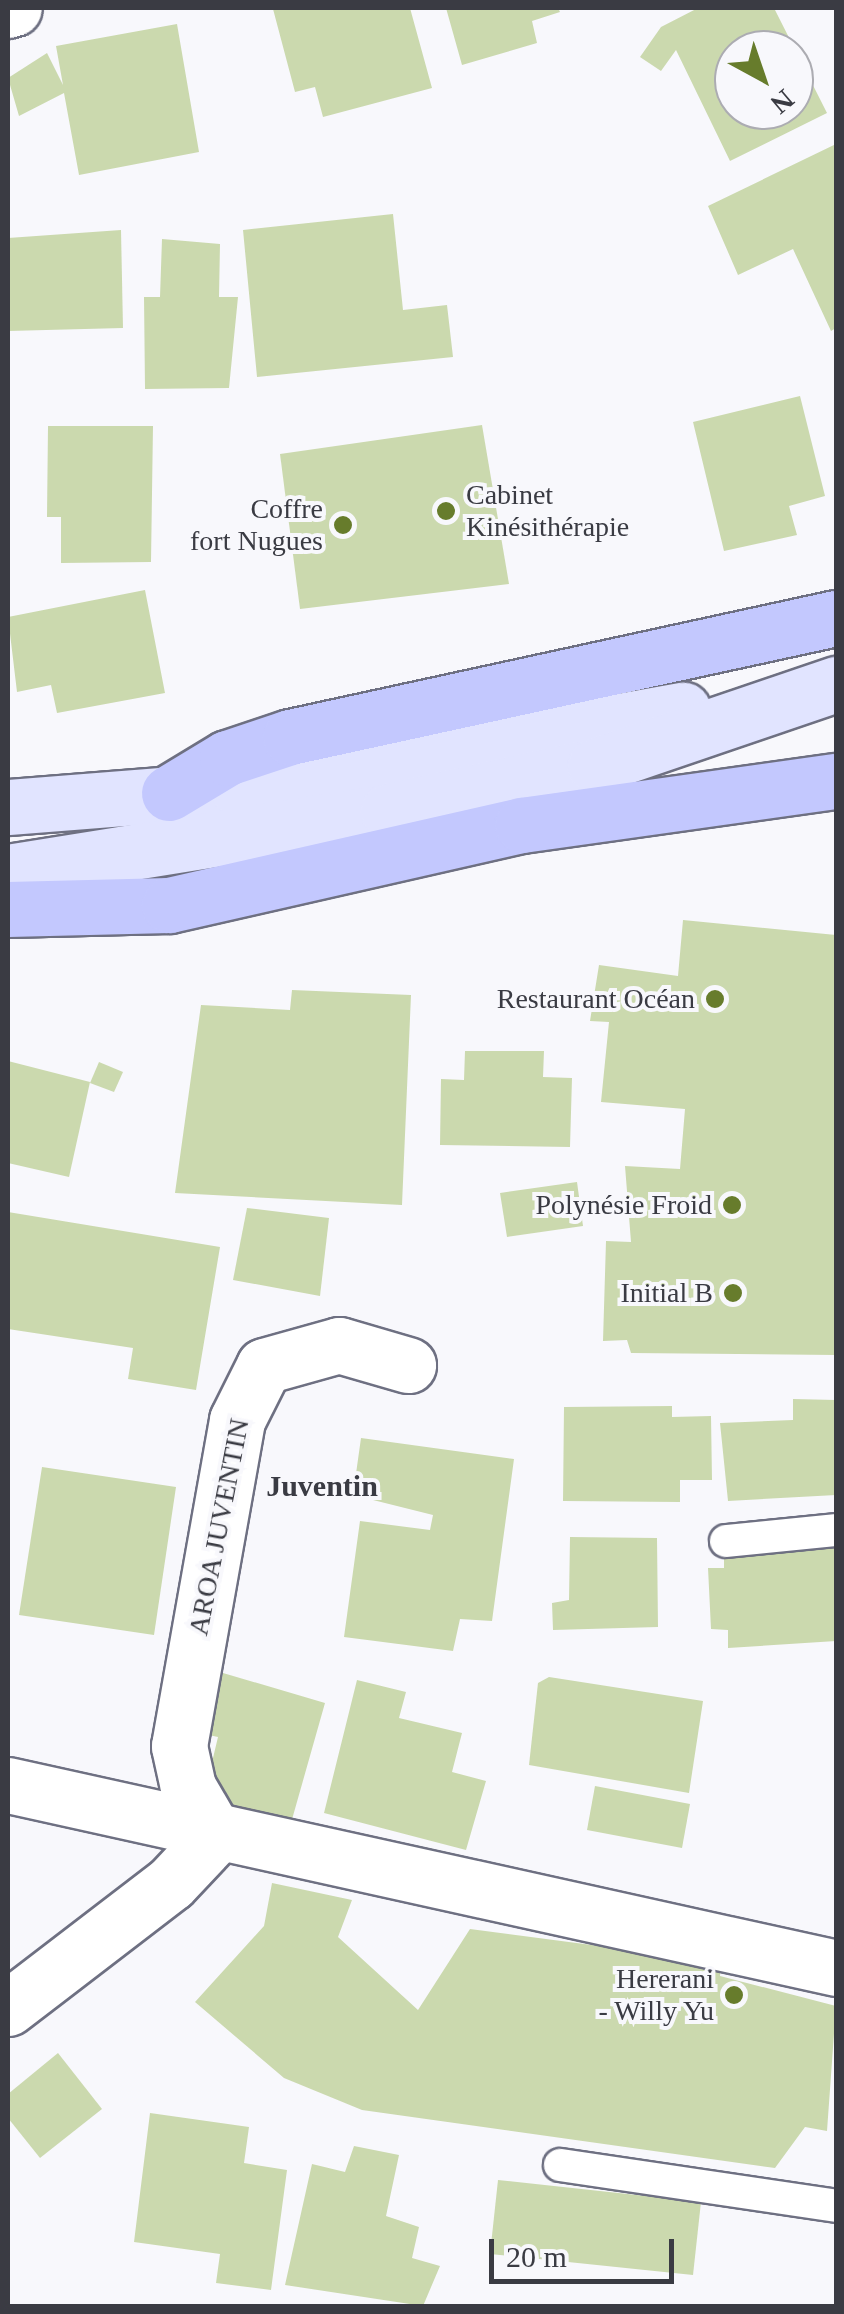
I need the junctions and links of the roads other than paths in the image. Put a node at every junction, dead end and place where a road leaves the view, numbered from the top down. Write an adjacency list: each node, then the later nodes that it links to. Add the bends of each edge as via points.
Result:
1 (836, 618): 5 (main road, via 290,737 227,758)
2 (836, 684): 3 (main road)
3 (780, 700): 5 (main road, via 661,712 238,789); 7 (main road, via 594,766 388,811)
4 (836, 781): 8 (main road, via 522,824 169,905)
5 (169, 793): 6 (main road)
6 (8, 808)
7 (8, 872)
8 (8, 909)
9 (408, 1365): 13 (street, AROA JUVENTIN, via 340,1346 286,1354 264,1366 244,1398 179,1746 188,1786)
10 (836, 1530): 11 (lane)
11 (726, 1541)
12 (8, 1786): 13 (street)
13 (216, 1835): 14 (street); 15 (street, via 170,1883)
14 (836, 1968)
15 (8, 2008)
16 (560, 2165): 17 (lane)
17 (836, 2206)

